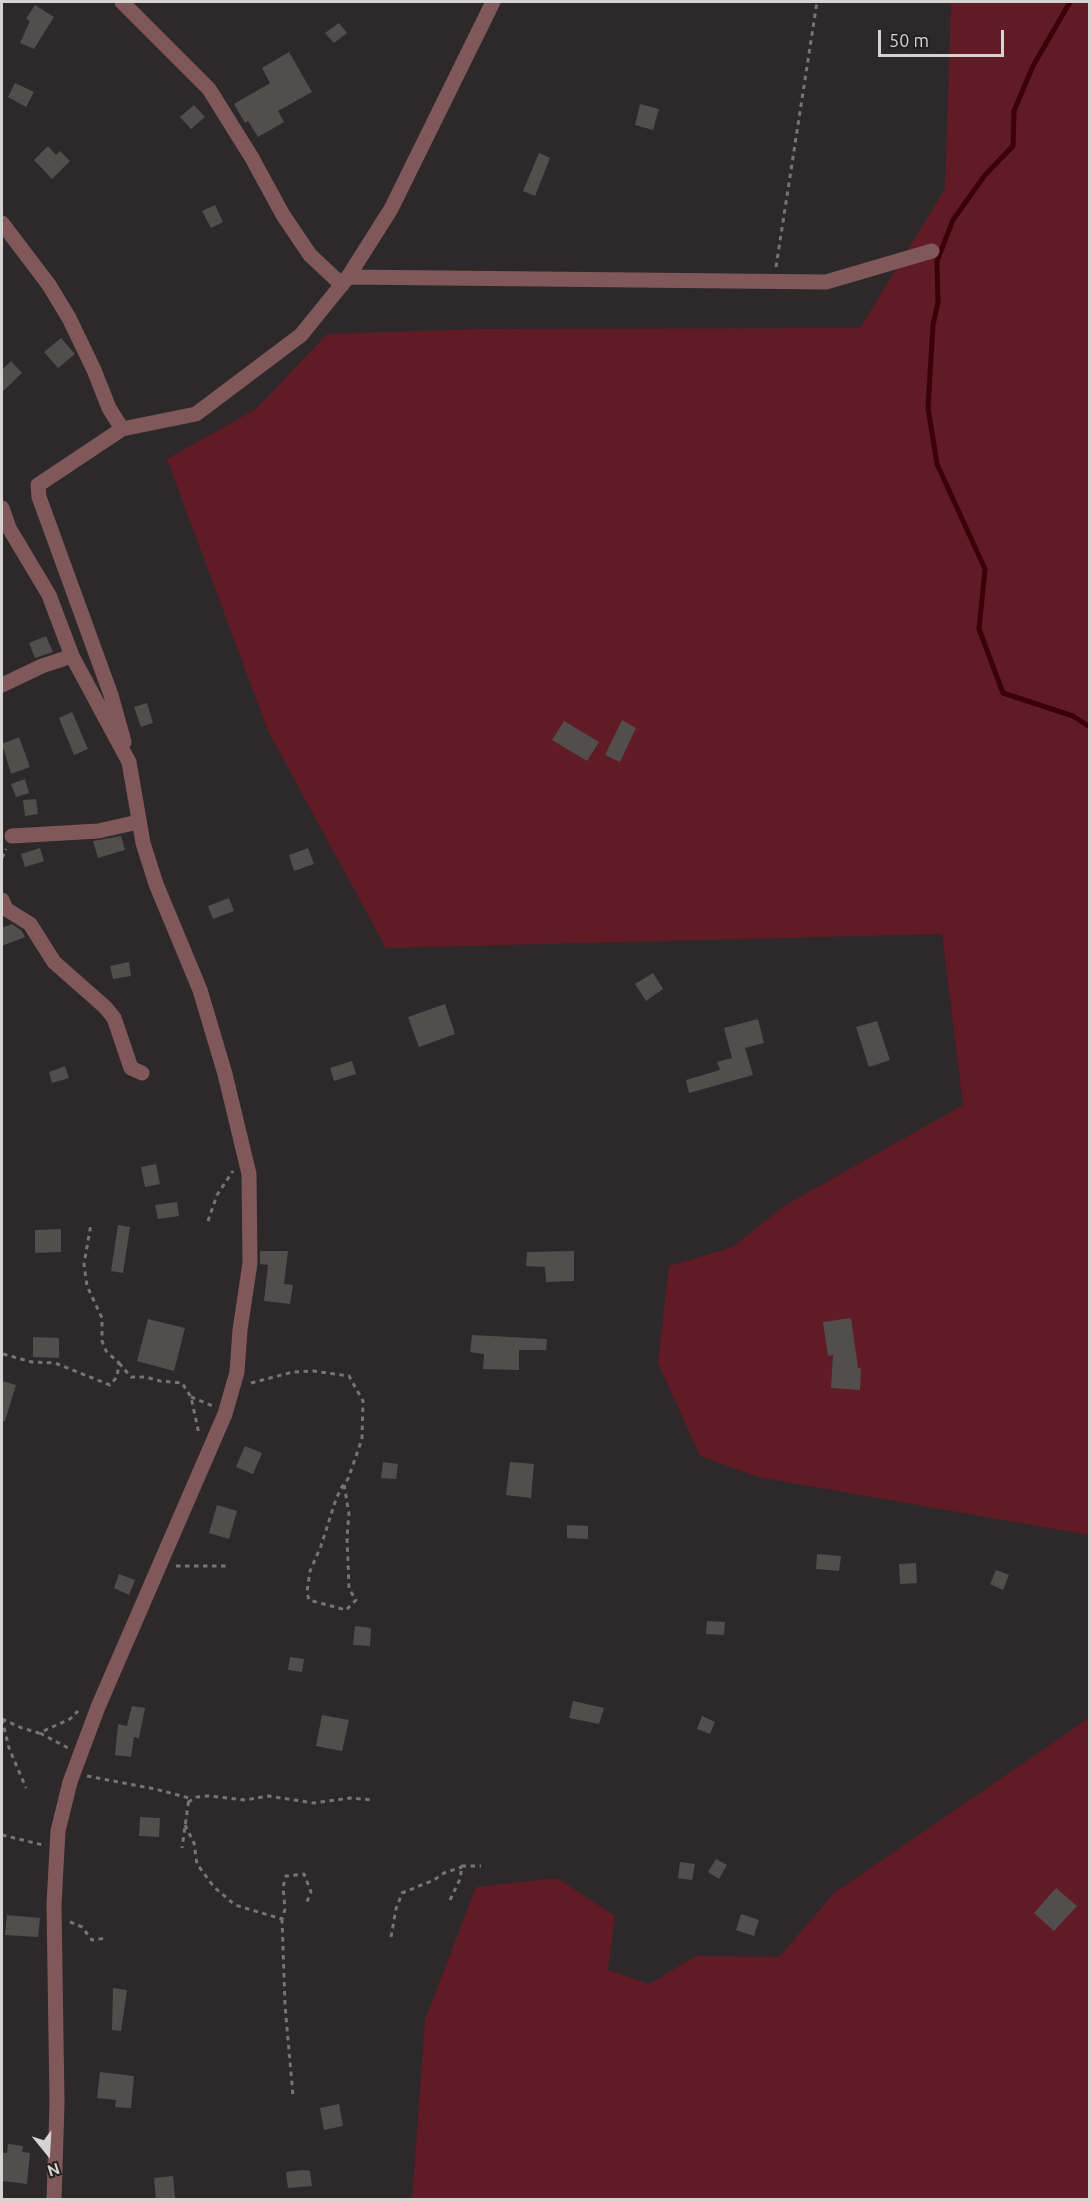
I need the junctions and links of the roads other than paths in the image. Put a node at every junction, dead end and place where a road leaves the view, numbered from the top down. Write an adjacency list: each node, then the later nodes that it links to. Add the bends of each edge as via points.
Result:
1 (122, 2): 5 (street, via 209,89 310,255)
2 (493, 2): 5 (street, via 391,209)
3 (2, 223): 6 (street, via 69,318)
4 (932, 251): 5 (street, via 826,282)
5 (345, 281): 6 (street, via 301,335 196,414)
6 (122, 429): 10 (street, via 38,485 111,695)
7 (2, 508): 8 (street, via 9,528 49,595)
8 (72, 656): 9 (street); 10 (street)
9 (2, 685)
10 (129, 762): 11 (street)
11 (138, 822): 12 (street, via 98,831); 15 (street, via 156,884 200,990 225,1074 249,1174 250,1263 237,1372 225,1412 101,1700 58,1831 54,1917)
12 (12, 836)
13 (2, 900): 14 (street, via 6,909 30,924 54,962 114,1018 132,1068)
14 (142, 1073)
15 (54, 2199)

